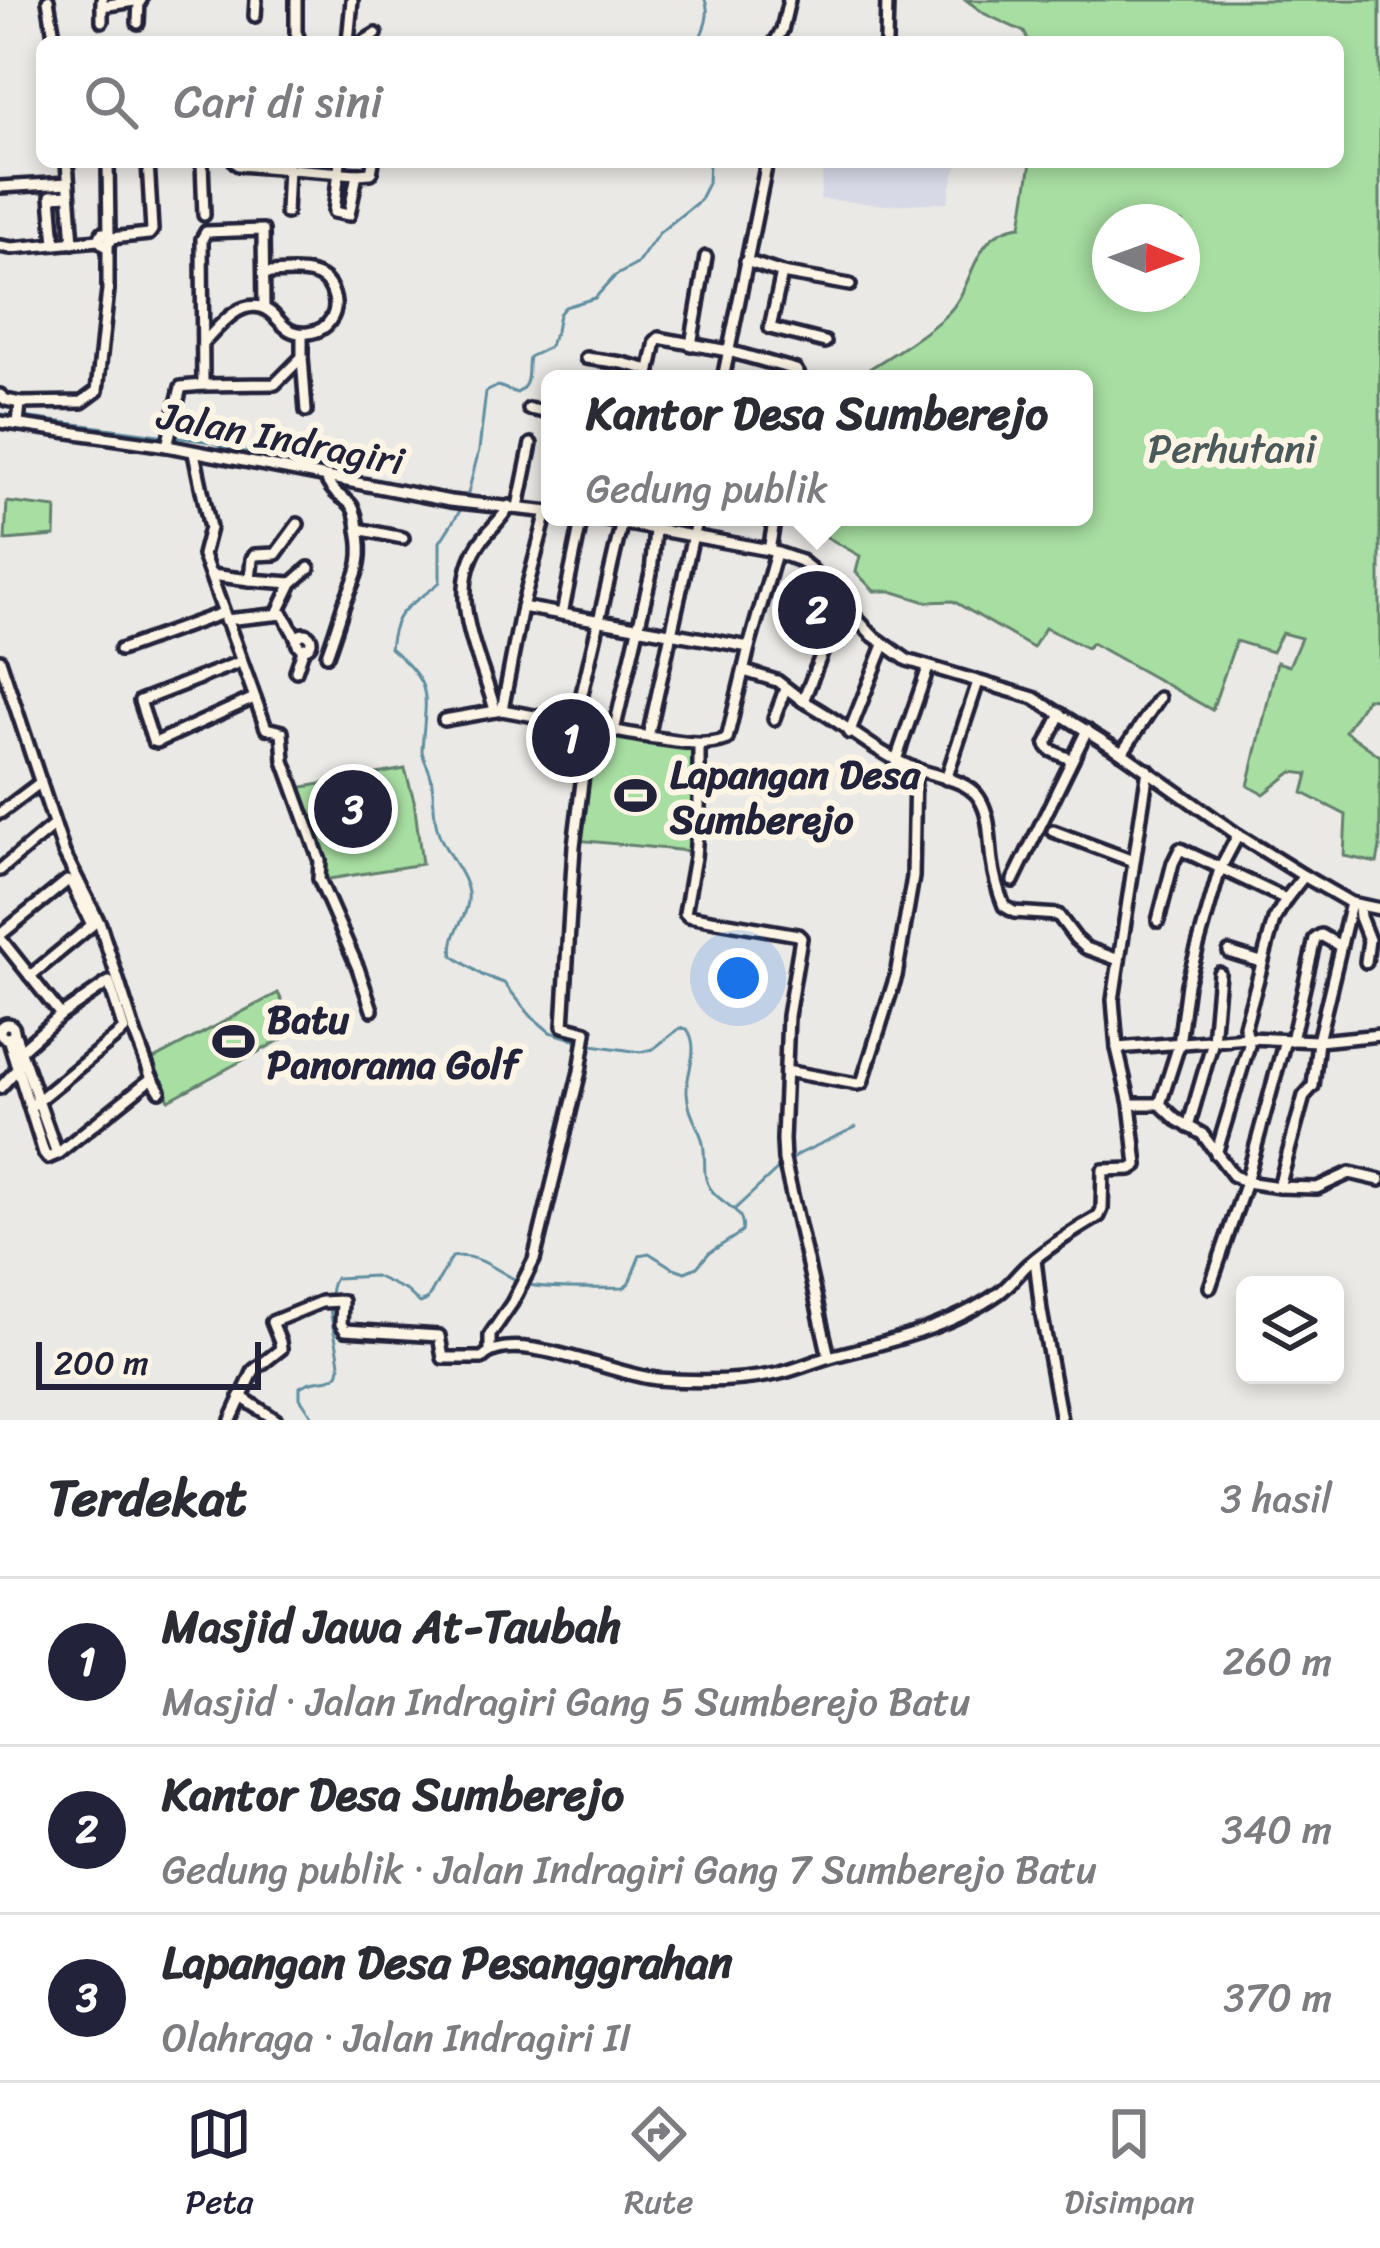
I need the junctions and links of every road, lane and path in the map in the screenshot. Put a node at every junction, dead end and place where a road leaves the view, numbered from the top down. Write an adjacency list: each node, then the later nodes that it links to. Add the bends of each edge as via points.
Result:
1 (49, 0): 14 (street)
2 (140, 0): 9 (street); 12 (street)
3 (256, 0): 10 (street)
4 (296, 0): 15 (street)
5 (352, 0): 16 (street)
6 (789, 0): 18 (street)
7 (887, 0): 19 (street)
8 (102, 3): 9 (street); 11 (street)
9 (120, 3)
10 (255, 16)
11 (102, 21)
12 (138, 23)
13 (376, 34): 17 (street)
14 (54, 36)
15 (298, 36)
16 (349, 36)
17 (373, 36)
18 (778, 36)
19 (886, 36)
20 (67, 168): 31 (street)
21 (108, 168): 34 (street)
22 (148, 168): 34 (street, via 152,230)
23 (202, 168): 33 (street)
24 (288, 168): 32 (street)
25 (340, 168): 29 (street, via 336,214 350,215)
26 (344, 168): 29 (street)
27 (372, 168): 29 (street)
28 (766, 168): 39 (street)
29 (357, 174)
30 (0, 187): 31 (street)
31 (68, 189): 35 (street); 36 (street, via 51,196)
32 (286, 213)
33 (204, 215)
34 (107, 239): 35 (street); 57 (street, via 95,395)
35 (73, 243): 36 (street)
36 (55, 244): 37 (street)
37 (0, 246)
38 (706, 257): 47 (street)
39 (746, 261): 41 (street); 48 (street)
40 (264, 273): 43 (street); 44 (street, via 313,273 330,284 332,318); 45 (street, via 263,230 206,232)
41 (782, 273): 42 (street); 46 (street, via 770,328)
42 (850, 285)
43 (264, 308): 44 (street); 45 (street, via 236,311)
44 (302, 334): 49 (street)
45 (204, 342): 55 (street)
46 (825, 342)
47 (691, 345): 48 (street); 52 (street, via 658,339)
48 (728, 351): 53 (street); 54 (street)
49 (302, 357): 55 (street, via 271,386); 59 (street)
50 (586, 358): 51 (street)
51 (638, 370)
52 (650, 370)
53 (725, 370)
54 (796, 370)
55 (203, 385): 63 (street, via 181,388)
56 (0, 395): 57 (street)
57 (20, 404): 62 (street)
58 (529, 409): 60 (street)
59 (306, 411)
60 (541, 411)
61 (0, 422): 62 (street, Jalan Indragiri)
62 (18, 422): 63 (street, Jalan Indragiri)
63 (169, 439): 65 (street, Jalan Indragiri)
64 (531, 444): 67 (street)
65 (194, 452): 66 (street, Jalan Indragiri); 82 (street)
66 (326, 479): 67 (street, Jalan Indragiri); 76 (street, via 354,507)
67 (513, 507): 68 (street, Jalan Indragiri); 107 (street, via 478,546 464,596)
68 (541, 511)
69 (298, 524): 83 (street, via 276,554 254,556)
70 (544, 526): 85 (street)
71 (584, 526): 88 (street)
72 (621, 526): 90 (street)
73 (642, 526): 77 (street)
74 (696, 526): 78 (street)
75 (774, 526): 80 (street)
76 (358, 529): 79 (street); 96 (street, via 363,553)
77 (655, 530): 78 (street); 91 (street)
78 (694, 536): 80 (street); 92 (street)
79 (403, 538)
80 (772, 552): 93 (street, via 811,569); 94 (street)
81 (309, 568): 84 (street)
82 (212, 575): 83 (street); 89 (street)
83 (250, 580): 84 (street)
84 (292, 583): 87 (street)
85 (522, 607): 88 (street); 107 (street)
86 (838, 613): 106 (street)
87 (277, 614): 89 (street); 101 (street, via 301,643)
88 (562, 614): 90 (street)
89 (224, 616): 95 (street); 98 (street)
90 (597, 621): 91 (street); 111 (street)
91 (638, 627): 92 (street); 114 (street)
92 (670, 632): 94 (street); 116 (street)
93 (884, 645): 99 (street); 115 (street)
94 (749, 647): 100 (street)
95 (120, 650)
96 (327, 655)
97 (0, 661): 124 (street)
98 (240, 662): 104 (street); 104 (street, via 141,699 153,742)
99 (928, 668): 102 (street); 119 (street)
100 (743, 670): 103 (street); 117 (street, via 728,739)
101 (296, 671)
102 (978, 682): 108 (street); 123 (street)
103 (785, 689): 106 (street); 109 (street)
104 (254, 698): 146 (street, via 268,730 282,732 319,879)
105 (1159, 698): 118 (street)
106 (802, 700): 115 (street)
107 (499, 710): 110 (street); 111 (street)
108 (1061, 714): 113 (street); 120 (street, via 1046,745)
109 (774, 718)
110 (444, 720)
111 (575, 724): 112 (street)
112 (589, 727): 114 (street); 172 (street, via 563,1026 585,1030 583,1054 534,1260 490,1335)
113 (1087, 730): 118 (street); 120 (street)
114 (614, 731): 116 (street)
115 (849, 733): 119 (street)
116 (648, 736): 117 (street)
117 (699, 744): 158 (street, via 695,857 684,910 800,936)
118 (1122, 753): 122 (street)
119 (896, 760): 121 (street)
120 (1072, 760): 133 (street)
121 (915, 768): 123 (street); 158 (street, via 912,883 896,976 862,1083)
122 (1148, 770): 128 (street); 129 (street)
123 (946, 779): 141 (street, via 970,787 982,802 1004,906 1058,915 1086,948)
124 (41, 782): 125 (street); 126 (street)
125 (0, 813)
126 (54, 825): 131 (street); 159 (street, via 100,924)
127 (1053, 830): 129 (street)
128 (1238, 835): 130 (street); 132 (street)
129 (1133, 862): 141 (street)
130 (1220, 869): 134 (street); 137 (street, via 1180,849); 154 (street, via 1187,984)
131 (0, 870)
132 (1304, 876): 134 (street); 135 (street)
133 (1013, 881)
134 (1286, 899): 142 (street)
135 (1355, 905): 136 (street); 139 (street); 143 (street, via 1369,940)
136 (1380, 909)
137 (1158, 921)
138 (0, 937): 145 (street); 145 (street, via 71,882 93,924)
139 (1340, 946): 151 (street, via 1321,934 1315,939); 153 (street)
140 (1229, 952): 142 (street)
141 (1119, 960): 155 (street)
142 (1262, 962): 150 (street)
143 (1366, 962)
144 (1220, 974): 152 (street)
145 (30, 976): 147 (street)
146 (372, 1010)
147 (62, 1015): 156 (street); 162 (street, via 108,981 124,1029)
148 (5, 1030): 156 (street); 157 (street)
149 (1380, 1035): 153 (street)
150 (1248, 1038): 151 (street); 152 (street); 166 (street)
151 (1288, 1040): 153 (street); 168 (street)
152 (1213, 1041): 154 (street); 165 (street)
153 (1318, 1041): 169 (street, via 1313,1087)
154 (1179, 1045): 155 (street); 164 (street)
155 (1117, 1048): 163 (street)
156 (20, 1051): 162 (street)
157 (18, 1068): 160 (street); 162 (street)
158 (785, 1071): 173 (street, via 786,1163)
159 (152, 1078): 161 (street); 162 (street, via 50,1158)
160 (0, 1088)
161 (160, 1090)
162 (34, 1104)
163 (1130, 1104): 164 (street); 170 (street, via 1135,1168 1103,1170 1100,1216)
164 (1160, 1104): 165 (street)
165 (1188, 1127): 166 (street)
166 (1216, 1154): 168 (street)
167 (1380, 1180): 169 (street, via 1350,1174 1317,1188)
168 (1246, 1181): 169 (street); 171 (street)
169 (1279, 1187)
170 (1035, 1258): 173 (street, via 1002,1291 928,1330); 177 (street)
171 (1210, 1287)
172 (490, 1349): 173 (street, via 526,1347 671,1380 771,1375); 174 (street, via 482,1358 443,1358 436,1335 345,1330 340,1300 321,1302 272,1322 280,1349)
173 (829, 1357)
174 (240, 1396): 175 (street); 176 (street)
175 (231, 1420)
176 (276, 1420)
177 (1061, 1420)

